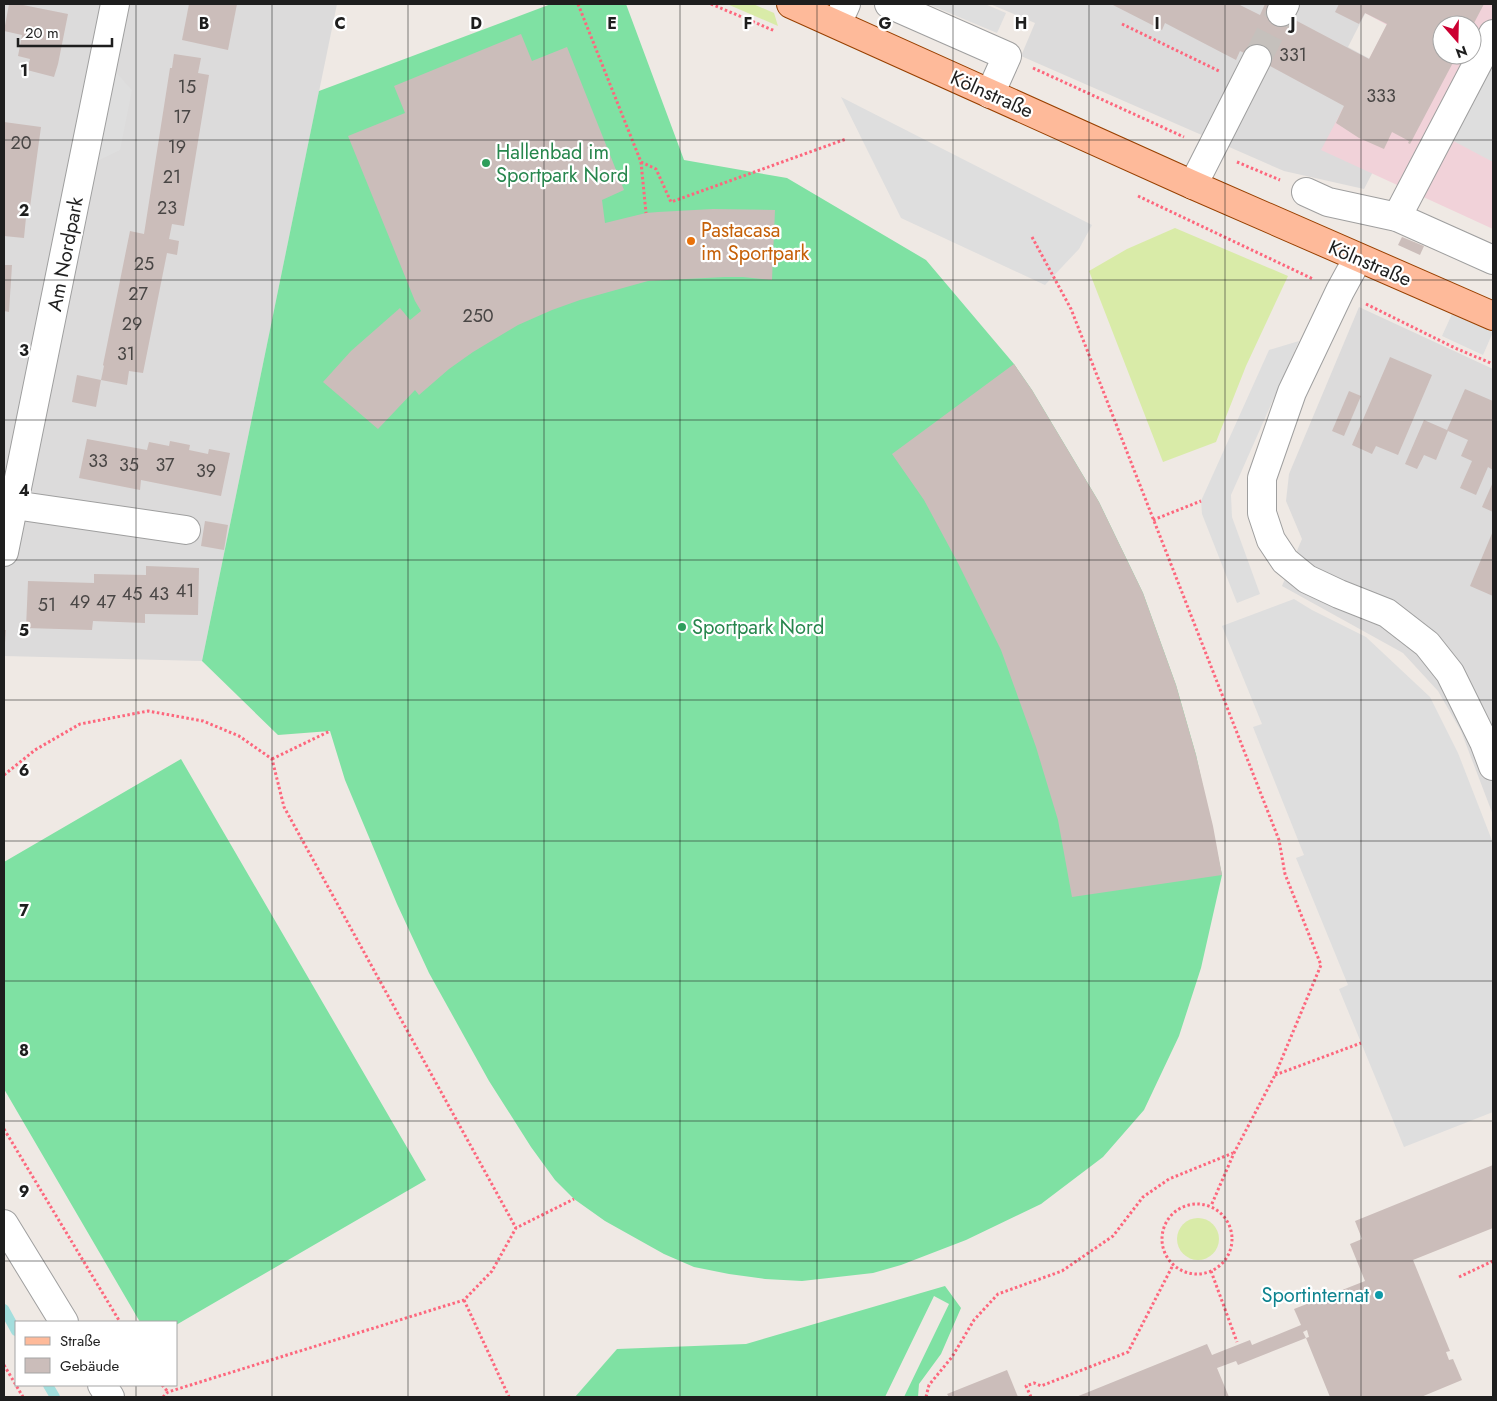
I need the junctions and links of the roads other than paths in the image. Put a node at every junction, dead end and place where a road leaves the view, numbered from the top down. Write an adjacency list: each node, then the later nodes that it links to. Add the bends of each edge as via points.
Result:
1 (115, 4): 14 (street, Am Nordpark)
2 (791, 4): 4 (main road, Kölnstraße)
3 (889, 4): 7 (street, Kölnstraße, via 1007,56)
4 (842, 14): 7 (main road, Kölnstraße)
5 (1493, 34): 10 (street)
6 (1251, 71): 8 (street)
7 (990, 94): 8 (main road, Kölnstraße)
8 (1193, 185): 11 (main road, Kölnstraße)
9 (1306, 192): 10 (street, via 1328,202)
10 (1397, 217): 12 (street)
11 (1358, 258): 13 (main road, Kölnstraße); 17 (street, via 1292,392 1262,478 1262,513 1271,540 1284,561 1307,579 1388,613 1426,644 1450,673)
12 (1493, 260)
13 (1493, 316)
14 (14, 505): 15 (street); 16 (street, Am Nordpark)
15 (186, 530)
16 (4, 552)
17 (1493, 766)
18 (4, 1224): 19 (street)
19 (63, 1321)
20 (103, 1386): 21 (street)
21 (110, 1397)

